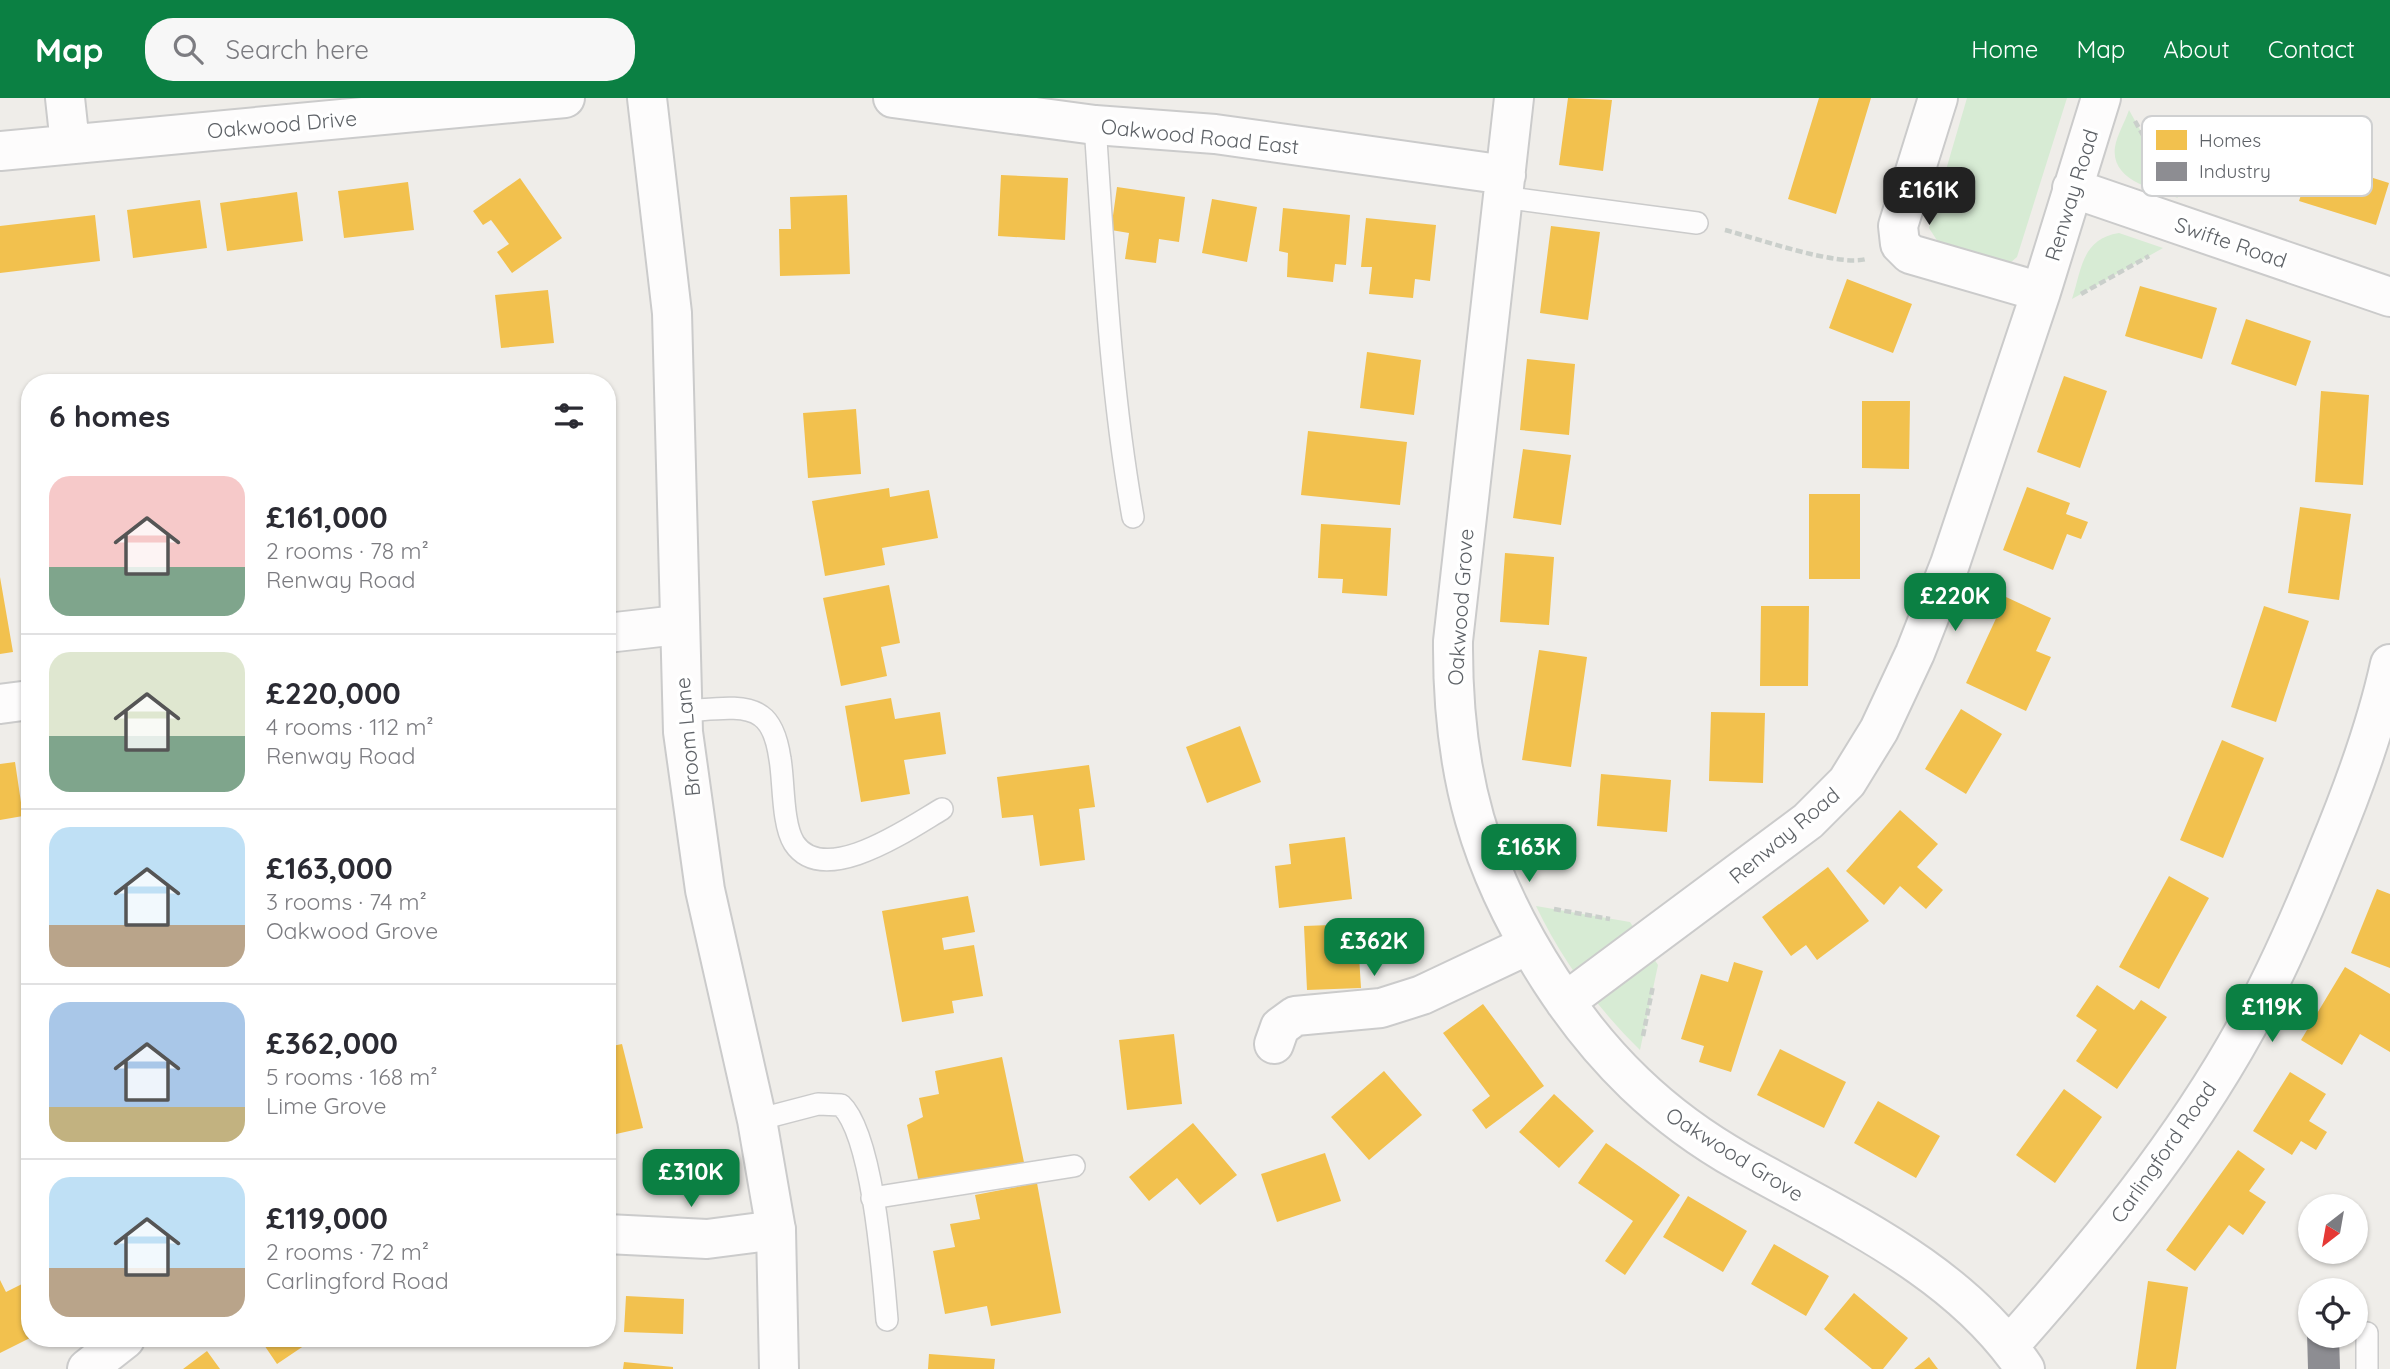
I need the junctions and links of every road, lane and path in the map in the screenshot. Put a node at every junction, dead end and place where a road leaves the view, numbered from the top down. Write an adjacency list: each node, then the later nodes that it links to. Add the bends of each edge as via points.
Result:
1 (65, 98): 9 (street)
2 (565, 98): 9 (street, Oakwood Drive)
3 (647, 98): 18 (street, Broom Lane, via 672,313)
4 (893, 98): 8 (street, Oakwood Road East)
5 (1514, 98): 11 (street, Oakwood Grove)
6 (1938, 98): 14 (street, via 1898,226)
7 (2101, 98): 12 (street, Renway Road)
8 (1094, 125): 11 (street, Oakwood Road East, via 1215,134); 17 (lane, via 1111,360)
9 (69, 144): 10 (street, Oakwood Drive)
10 (0, 151)
11 (1504, 186): 13 (lane); 25 (street, Oakwood Grove, via 1453,641 1453,696 1459,755 1482,846 1503,900)
12 (2072, 188): 15 (street, Renway Road); 16 (street, Swifte Road)
13 (1697, 223): 14 (path, via 1856,262)
14 (1900, 244): 15 (street, via 1910,254)
15 (2041, 292): 26 (street, Renway Road, via 1950,564 1915,653 1879,730 1847,782 1808,821)
16 (2390, 297)
17 (1133, 517)
18 (678, 625): 19 (street); 23 (street, Broom Lane)
19 (616, 632)
20 (2390, 664): 36 (street, Carlingford Road, via 2354,786 2303,913 2246,1028 2168,1149)
21 (21, 701): 22 (street)
22 (0, 704)
23 (682, 712): 24 (lane, via 741,709 761,715 776,739 794,844 811,856 851,856 888,841); 28 (street, Broom Lane, via 705,890)
24 (942, 808)
25 (1528, 945): 26 (street, Oakwood Grove); 27 (street, via 1422,995 1381,1007 1295,1016 1280,1027)
26 (1565, 1002): 36 (street, Oakwood Grove, via 1601,1051 1674,1121 1885,1241 1970,1306)
27 (1274, 1044)
28 (757, 1120): 30 (lane, via 818,1104 841,1105 852,1115); 31 (street, Broom Lane)
29 (1074, 1166): 30 (lane)
30 (872, 1198): 33 (lane)
31 (776, 1230): 32 (street, via 707,1239); 38 (street, Broom Lane)
32 (616, 1234)
33 (887, 1320)
34 (115, 1347): 37 (street)
35 (2367, 1348): 39 (lane)
36 (2017, 1357)
37 (87, 1369)
38 (779, 1369)
39 (2367, 1369)

